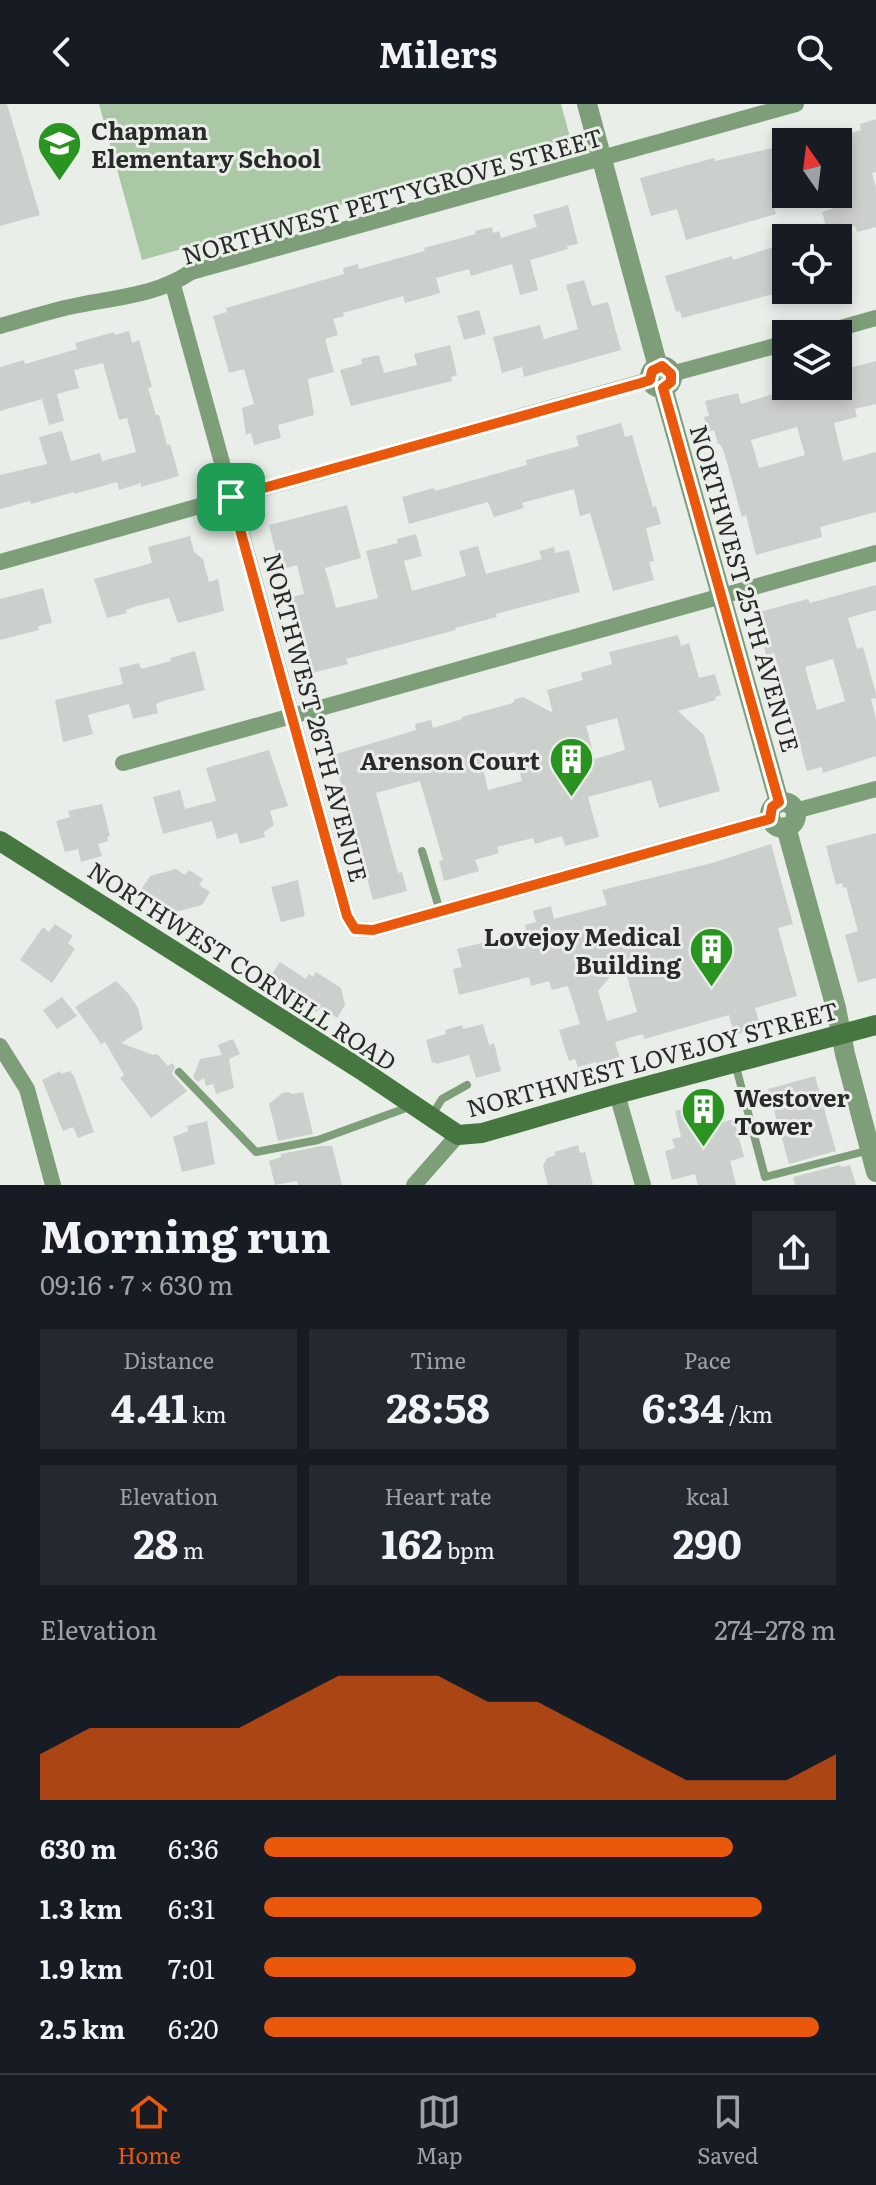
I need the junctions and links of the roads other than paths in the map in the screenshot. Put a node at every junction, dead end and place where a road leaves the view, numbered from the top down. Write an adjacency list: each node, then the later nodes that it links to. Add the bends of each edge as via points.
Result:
1 (587, 104): 3 (street, NORTHWEST 25TH AVENUE)
2 (796, 104): 3 (street, NORTHWEST PETTYGROVE STREET)
3 (603, 159): 4 (street, NORTHWEST PETTYGROVE STREET, via 191,272); 9 (street, NORTHWEST 25TH AVENUE)
4 (173, 285): 7 (street, NORTHWEST PETTYGROVE STREET); 10 (street, NORTHWEST 26TH AVENUE)
5 (876, 318): 6 (street)
6 (852, 325)
7 (0, 326)
8 (772, 347): 9 (street)
9 (660, 377): 10 (street); 13 (street, NORTHWEST 25TH AVENUE)
10 (231, 497): 12 (street); 14 (street, NORTHWEST 26TH AVENUE)
11 (876, 553): 13 (street)
12 (0, 562)
13 (723, 596): 14 (street); 17 (street, NORTHWEST 25TH AVENUE)
14 (292, 716): 15 (street); 20 (street, NORTHWEST 26TH AVENUE, via 355,929 373,930)
15 (123, 763)
16 (876, 789): 17 (street)
17 (782, 815): 20 (street); 22 (street, NORTHWEST 25TH AVENUE)
18 (0, 841): 28 (main road, NORTHWEST CORNELL ROAD)
19 (422, 851): 20 (lane)
20 (440, 911)
21 (876, 1025): 22 (main road, NORTHWEST LOVEJOY STREET)
22 (841, 1034): 24 (main road, NORTHWEST LOVEJOY STREET); 31 (street, NORTHWEST 25TH AVENUE)
23 (0, 1046): 33 (street, via 27,1089)
24 (734, 1063): 27 (main road, NORTHWEST LOVEJOY STREET); 31 (lane, via 765,1177)
25 (179, 1072): 28 (lane, via 256,1152 318,1140)
26 (467, 1085): 29 (lane, via 442,1099)
27 (617, 1094): 30 (main road, NORTHWEST LOVEJOY STREET, via 482,1133); 35 (street)
28 (413, 1105): 29 (main road, NORTHWEST CORNELL ROAD)
29 (431, 1117): 30 (main road, NORTHWEST CORNELL ROAD)
30 (458, 1135): 34 (street, NORTHWEST LOVEJOY STREET)
31 (870, 1150): 32 (street, NORTHWEST 25TH AVENUE)
32 (876, 1172)
33 (53, 1185)
34 (414, 1185)
35 (643, 1185)

